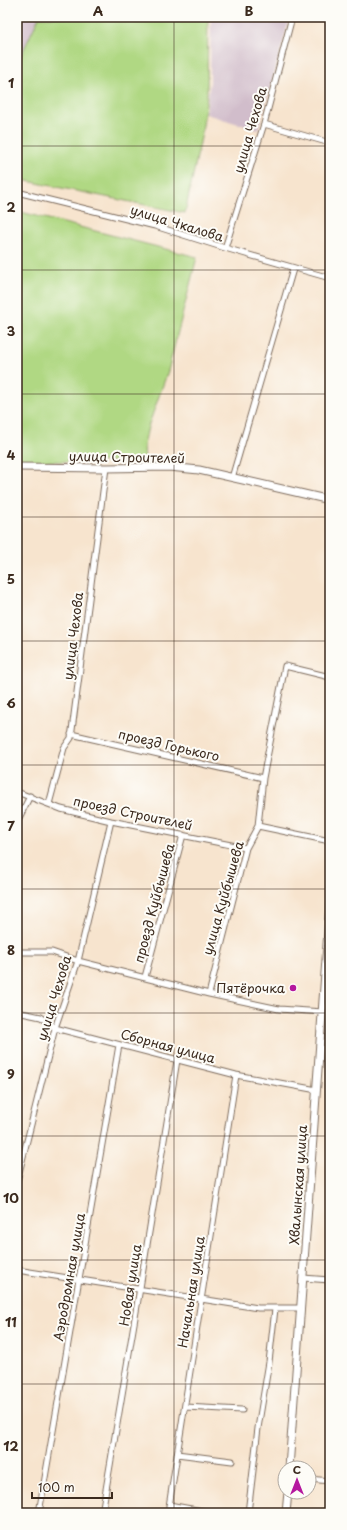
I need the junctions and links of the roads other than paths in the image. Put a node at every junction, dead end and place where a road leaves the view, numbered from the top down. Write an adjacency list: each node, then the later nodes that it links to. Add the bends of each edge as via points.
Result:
1 (292, 17): 2 (street, улица Чехова)
2 (264, 124): 3 (street); 5 (street, улица Чехова)
3 (330, 143)
4 (17, 192): 5 (street, улица Чкалова, via 155,226)
5 (225, 248): 6 (street, улица Чкалова)
6 (293, 269): 7 (street, улица Чкалова); 10 (street)
7 (330, 278)
8 (17, 467): 9 (street, улица Строителей)
9 (106, 468): 10 (street, улица Строителей, via 169,466); 13 (street, улица Чехова)
10 (232, 478): 11 (street, улица Строителей)
11 (330, 500)
12 (330, 677): 14 (street, улица Куйбышева, via 285,666)
13 (71, 734): 14 (street, проезд Горького); 17 (street, улица Чехова, via 64,748)
14 (263, 778): 20 (street, улица Куйбышева)
15 (17, 792): 16 (street, проезд Строителей)
16 (30, 796): 17 (street, проезд Строителей); 19 (street)
17 (49, 804): 18 (street, проезд Строителей)
18 (110, 821): 21 (street, проезд Строителей); 26 (street, улица Чехова)
19 (17, 822)
20 (258, 826): 22 (street); 23 (street, улица Куйбышева)
21 (183, 835): 23 (street, проезд Строителей); 27 (street, проезд Куйбышева)
22 (330, 841)
23 (246, 848): 28 (street, улица Куйбышева)
24 (330, 904): 29 (street, Хвалынская улица)
25 (17, 952): 26 (street, via 52,952)
26 (78, 961): 27 (street); 31 (street, улица Чехова)
27 (145, 977): 28 (street)
28 (209, 994): 29 (street, via 279,1009)
29 (325, 1009): 35 (street, Хвалынская улица)
30 (17, 1012): 31 (street, Сборная улица, via 41,1017)
31 (56, 1028): 32 (street, Сборная улица); 36 (street, улица Чехова)
32 (119, 1045): 33 (street, Сборная улица); 39 (street, Аэродромная улица)
33 (177, 1060): 34 (street, Сборная улица); 41 (street, Новая улица)
34 (236, 1075): 35 (street, Сборная улица); 42 (street, Начальная улица)
35 (317, 1090): 38 (street, Хвалынская улица)
36 (17, 1181)
37 (17, 1270): 39 (street)
38 (303, 1278): 40 (street); 43 (street, Хвалынская улица)
39 (80, 1279): 41 (street); 55 (street, Аэродромная улица)
40 (330, 1280)
41 (140, 1288): 42 (street); 56 (street, Новая улица)
42 (200, 1298): 44 (street); 45 (street, Начальная улица)
43 (300, 1308): 44 (street); 48 (street, Хвалынская улица)
44 (275, 1309): 58 (street)
45 (185, 1406): 46 (street); 47 (street, Начальная улица)
46 (242, 1410)
47 (177, 1454): 49 (street); 53 (street, Начальная улица)
48 (290, 1460)
49 (232, 1461)
50 (317, 1480): 51 (street)
51 (330, 1481)
52 (287, 1500): 59 (street)
53 (169, 1505): 54 (street); 57 (street, Начальная улица)
54 (208, 1512)
55 (39, 1513)
56 (102, 1513)
57 (168, 1513)
58 (248, 1513)
59 (286, 1513)

